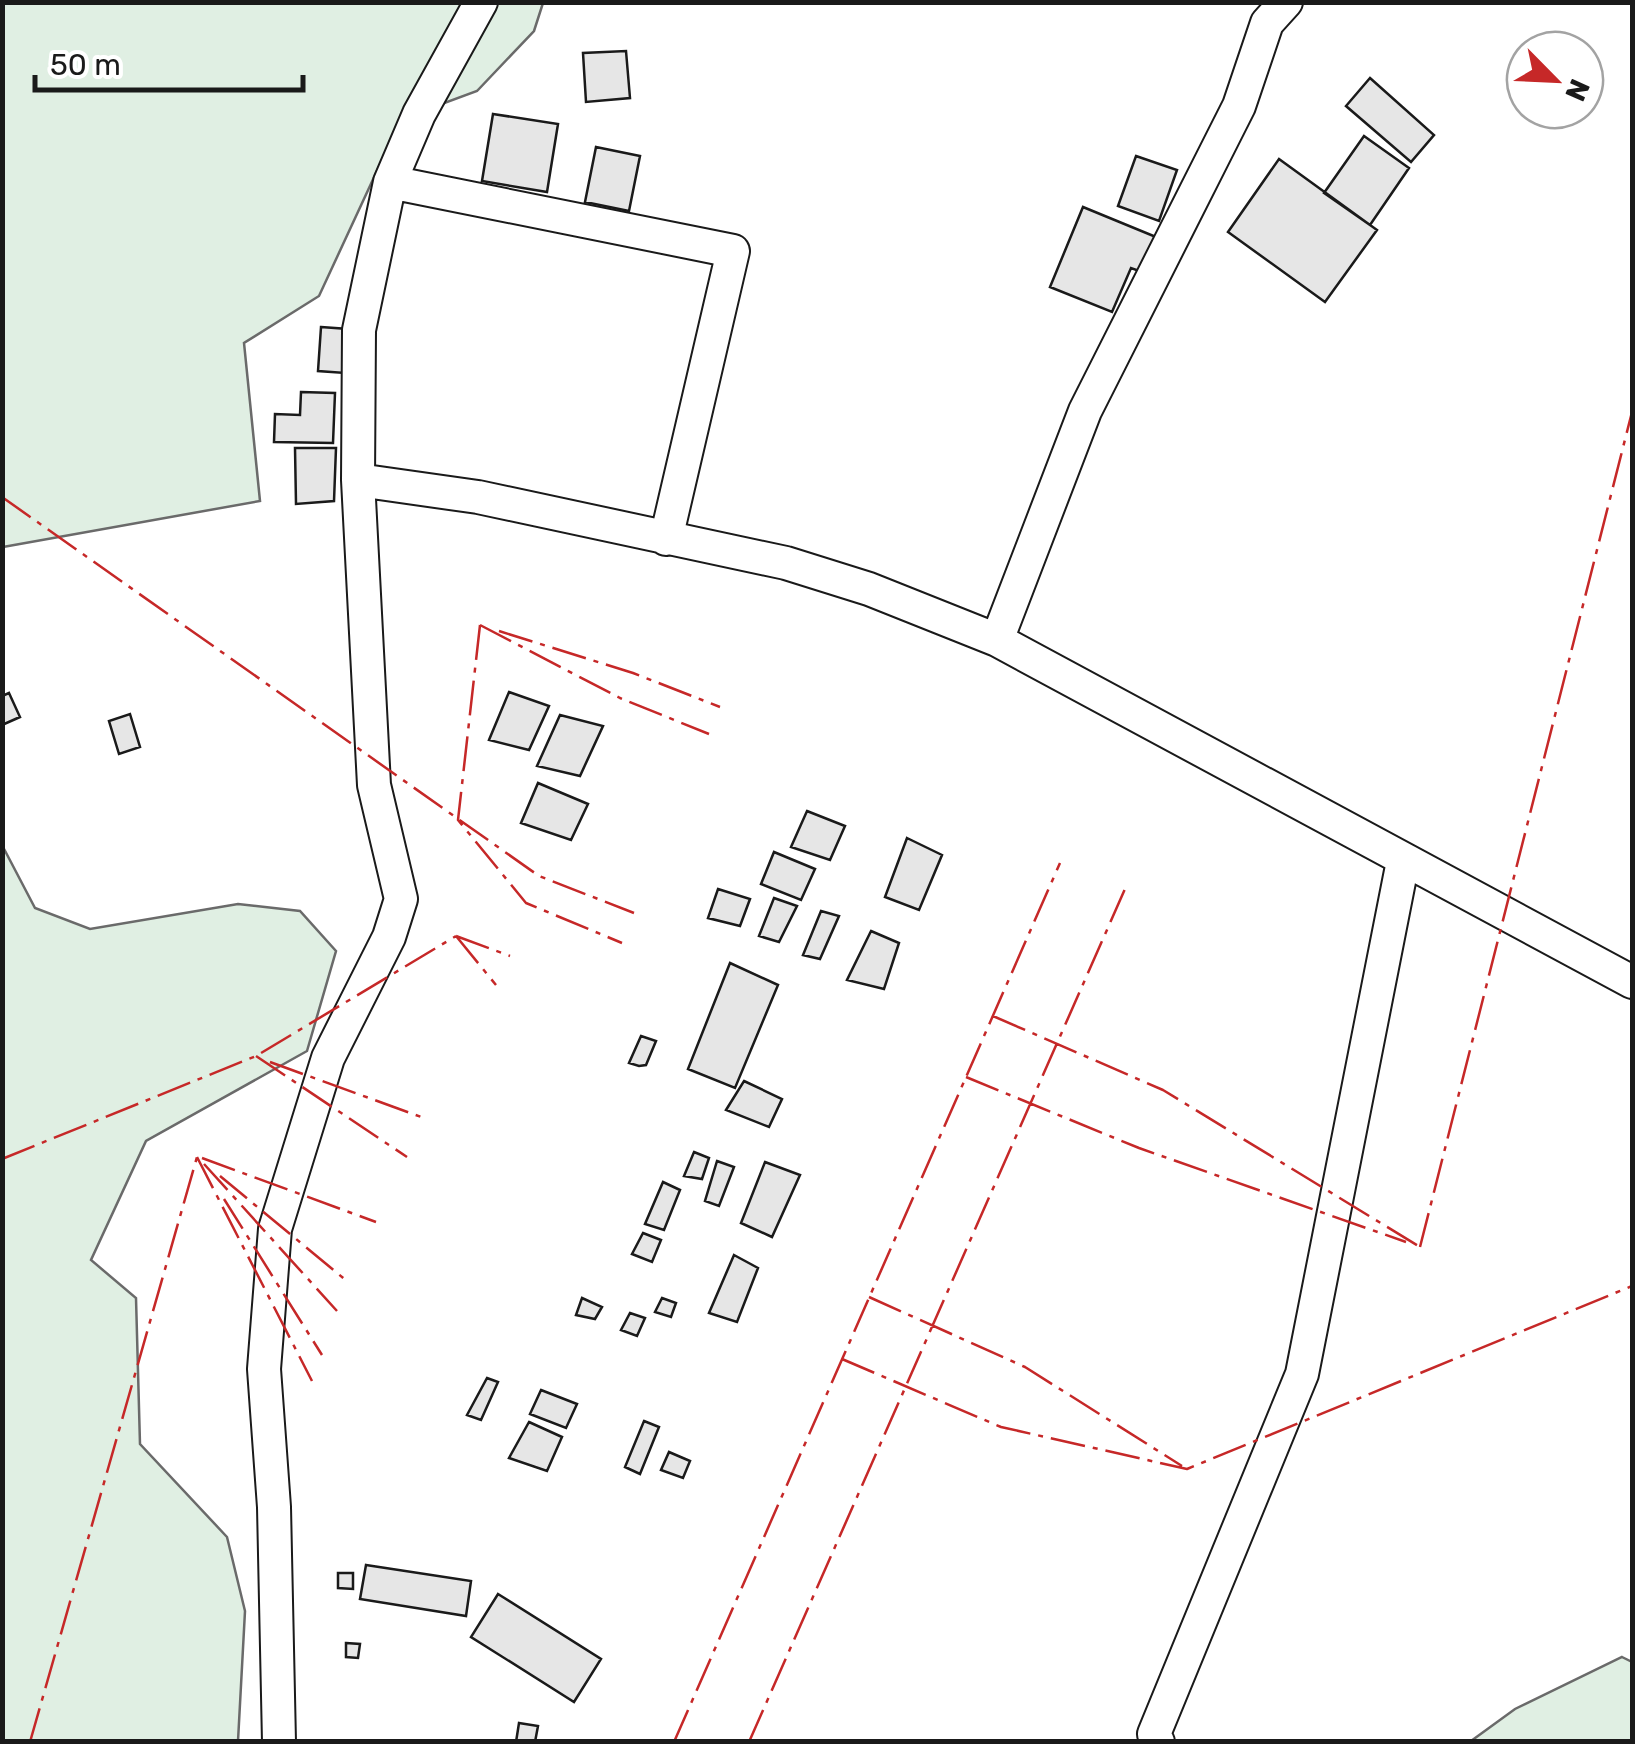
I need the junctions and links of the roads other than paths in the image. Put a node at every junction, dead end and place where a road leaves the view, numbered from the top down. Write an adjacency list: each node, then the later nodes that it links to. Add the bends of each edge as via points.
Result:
1 (480, 2): 3 (street, via 418,114)
2 (1286, 2): 6 (street, via 1267,23 1239,106 1086,412)
3 (390, 182): 4 (street, via 359,330); 5 (street, via 732,250)
4 (358, 480): 5 (street, via 478,497); 9 (street, via 374,786 401,899 328,1058 275,1229 264,1369)
5 (666, 539): 6 (street, via 786,563)
6 (997, 640): 7 (street)
7 (1404, 861): 8 (street); 10 (street, via 1302,1374 1154,1734)
8 (1632, 982)
9 (279, 1742)
10 (1158, 1742)

